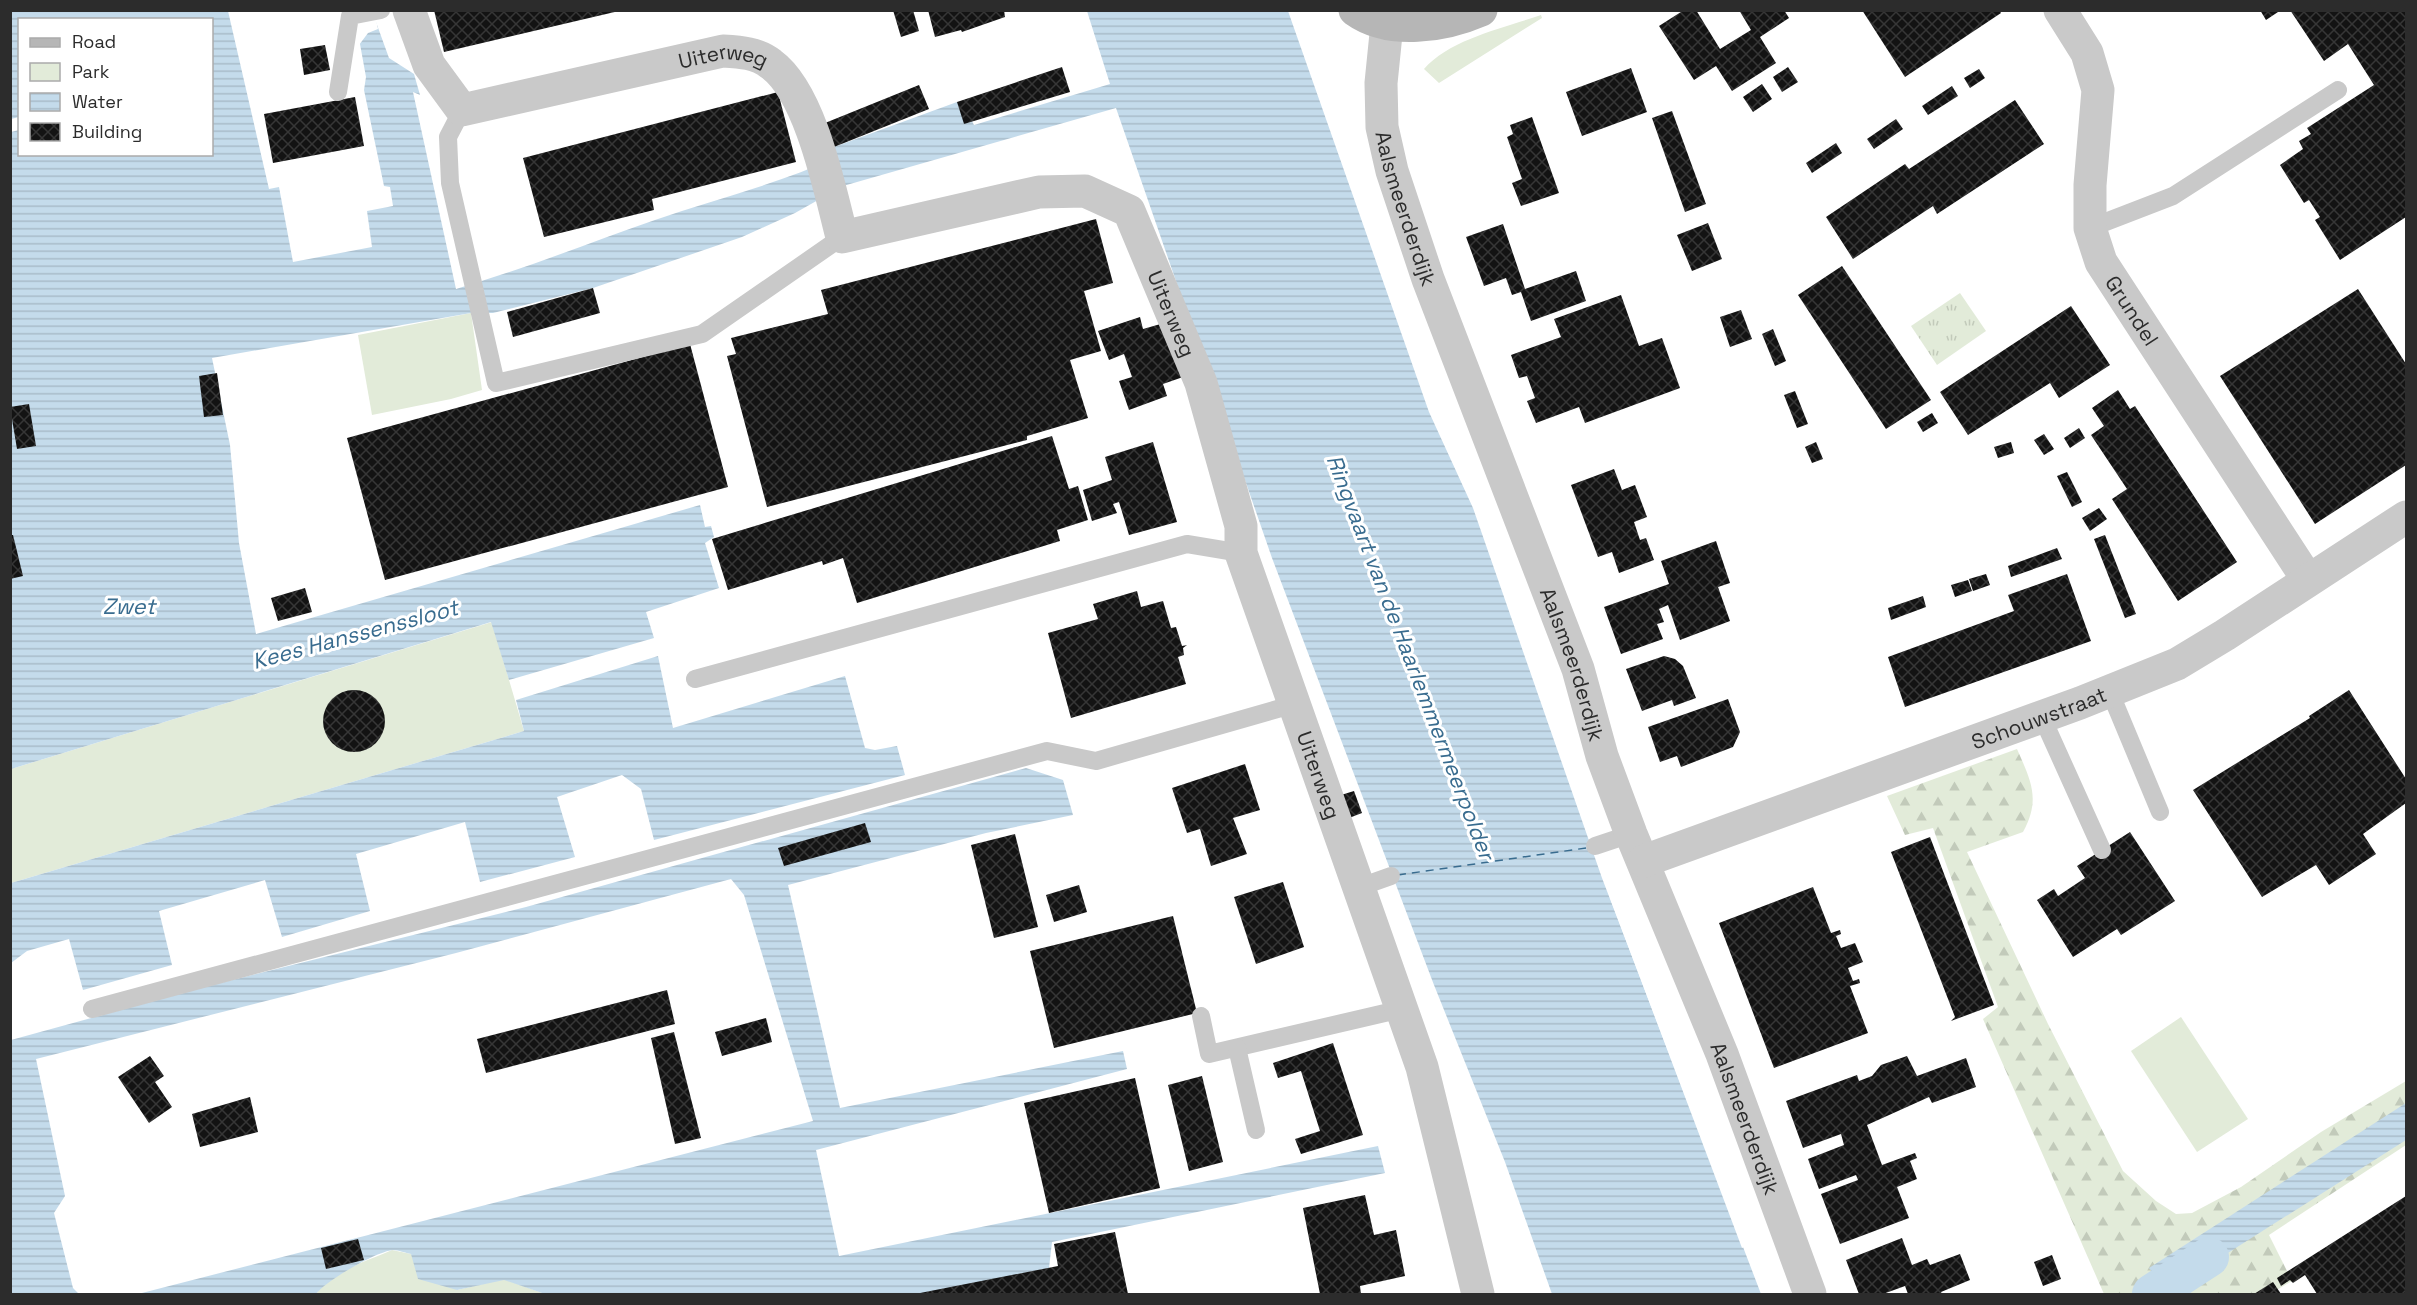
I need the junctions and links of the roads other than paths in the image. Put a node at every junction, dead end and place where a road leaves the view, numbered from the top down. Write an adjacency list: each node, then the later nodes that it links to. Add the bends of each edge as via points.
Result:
1 (381, 10): 8 (lane, via 350,16)
2 (409, 10): 9 (street, via 429,65)
3 (1355, 10): 6 (street)
4 (1481, 10): 6 (street, via 1426,25)
5 (2060, 10): 10 (street, Grundel, via 2086,53 2098,90)
6 (1387, 24): 21 (street, Aalsmeerderdijk, via 1381,83 1382,127 1392,171 1428,279 1578,669 1602,756)
7 (2338, 90): 10 (lane, via 2173,196)
8 (338, 92)
9 (462, 110): 11 (street, Uiterweg, via 723,51 753,54 773,64 802,108 818,148); 11 (lane, via 448,137 450,183 496,383 702,334)
10 (2090, 228): 14 (street, Grundel, via 2101,262)
11 (842, 237): 13 (street, Uiterweg, via 1039,192 1085,191 1129,211 1201,383 1241,526)
12 (2406, 517): 14 (street, Schouwstraat)
13 (1241, 553): 15 (lane, via 1187,544); 17 (street, Uiterweg)
14 (2308, 580): 16 (street, Schouwstraat, via 2177,664)
15 (695, 679)
16 (2110, 692): 18 (street, Schouwstraat); 19 (lane)
17 (1295, 704): 24 (street, Uiterweg); 25 (lane, via 1096,761 1047,751)
18 (2042, 717): 21 (street, Schouwstraat); 22 (lane)
19 (2160, 812)
20 (1595, 846): 21 (lane)
21 (1637, 847): 31 (street, Aalsmeerderdijk, via 1722,1054)
22 (2102, 850)
23 (1391, 876): 24 (lane)
24 (1360, 886): 26 (street, Uiterweg)
25 (92, 1009)
26 (1402, 1009): 28 (lane); 30 (street, Uiterweg, via 1422,1067)
27 (1201, 1016): 28 (lane, via 1209,1054)
28 (1237, 1048): 29 (lane)
29 (1256, 1130)
30 (1478, 1294)
31 (1810, 1294)

